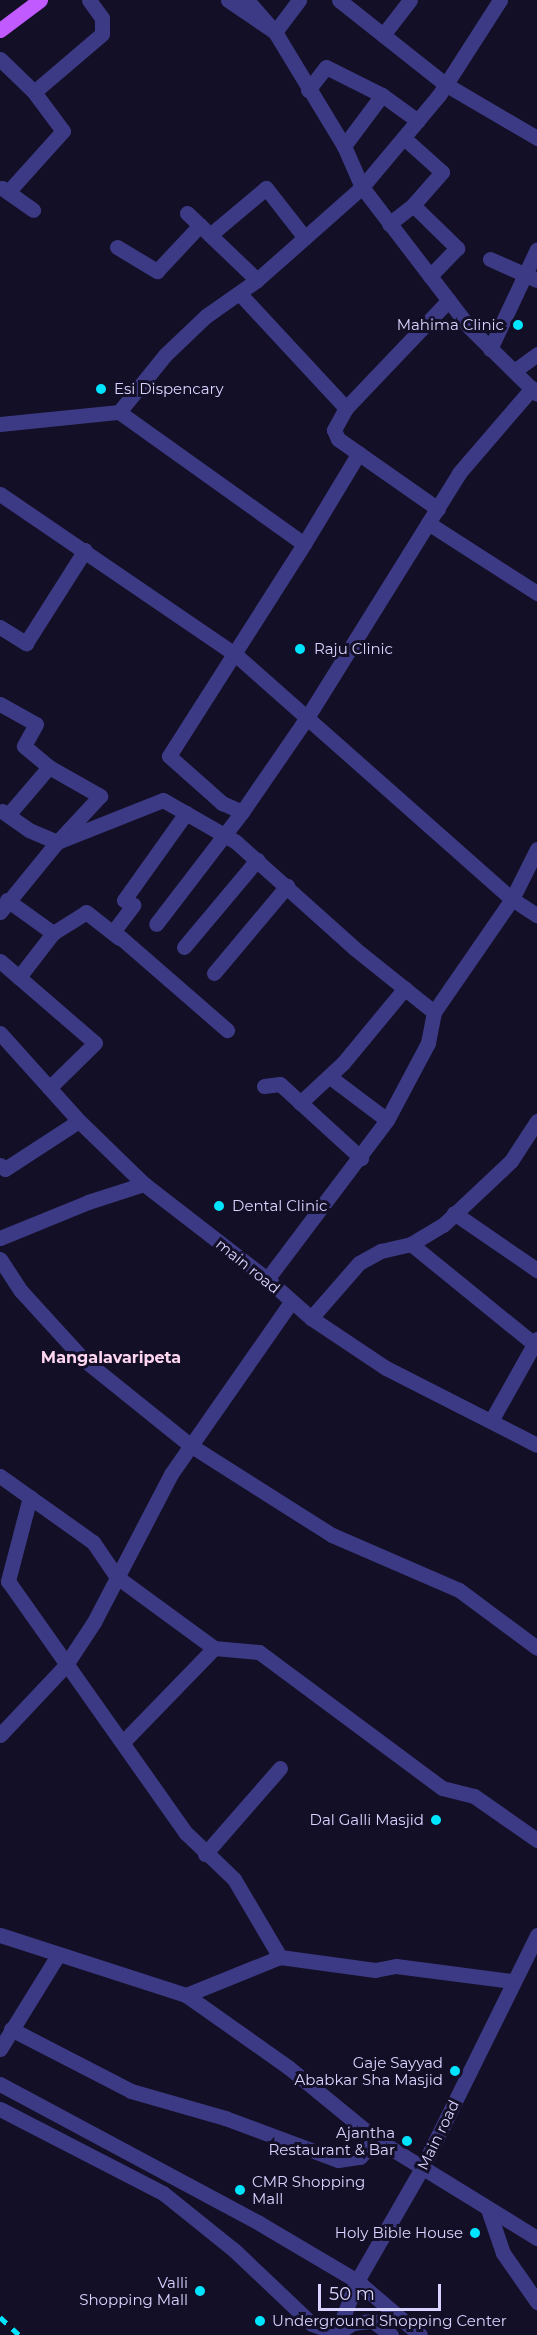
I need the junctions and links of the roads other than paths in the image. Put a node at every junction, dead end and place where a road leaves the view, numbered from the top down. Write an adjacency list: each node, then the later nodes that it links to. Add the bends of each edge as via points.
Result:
1 (40, 0): 9 (main road)
2 (89, 0): 15 (street, via 102,18 102,34)
3 (228, 0): 10 (street)
4 (247, 0): 10 (street)
5 (299, 0): 10 (street)
6 (339, 0): 11 (street)
7 (410, 0): 11 (street)
8 (500, 0): 13 (street)
9 (0, 30)
10 (275, 32): 14 (street)
11 (383, 35): 13 (street)
12 (0, 59): 15 (street)
13 (445, 84): 17 (street); 19 (street)
14 (308, 90): 16 (street, via 326,68); 20 (street)
15 (34, 92): 22 (street, via 63,131)
16 (382, 95): 17 (street); 20 (street)
17 (418, 121): 18 (street)
18 (404, 138): 21 (street); 23 (street, via 442,172)
19 (537, 138)
20 (344, 146): 21 (street)
21 (362, 187): 26 (street); 28 (street)
22 (4, 189): 24 (street)
23 (413, 205): 26 (street); 32 (street, via 457,248)
24 (33, 210)
25 (187, 213): 27 (street)
26 (389, 224): 32 (street)
27 (205, 230): 28 (street, via 266,188); 29 (street, via 157,271); 34 (street)
28 (305, 238): 34 (street)
29 (117, 247)
30 (537, 249): 33 (street)
31 (490, 259): 33 (street)
32 (430, 276): 36 (street)
33 (530, 277): 37 (street)
34 (257, 280): 35 (street)
35 (240, 294): 41 (street); 42 (street, via 206,316 165,355)
36 (449, 300): 37 (street); 41 (street)
37 (490, 349): 39 (street)
38 (537, 354): 39 (street)
39 (513, 371): 40 (street)
40 (534, 391): 46 (street, via 459,473)
41 (346, 408): 44 (street, via 335,434)
42 (119, 412): 43 (street); 48 (street)
43 (0, 424)
44 (358, 453): 46 (street); 48 (street)
45 (0, 494): 49 (street)
46 (438, 509): 47 (street)
47 (428, 523): 50 (street); 54 (street, via 405,554)
48 (304, 544): 52 (street)
49 (85, 550): 51 (street, via 26,643); 52 (street)
50 (537, 593)
51 (0, 627)
52 (236, 655): 54 (street); 57 (street, via 170,756 222,803)
53 (0, 704): 55 (street, via 36,724 24,746)
54 (308, 716): 57 (street); 64 (street)
55 (49, 767): 56 (street); 60 (street, via 100,796)
56 (4, 812): 60 (street)
57 (242, 812): 59 (street)
58 (186, 813): 59 (street); 60 (street, via 163,800); 69 (street, via 124,900 133,905)
59 (226, 836): 62 (street); 67 (street)
60 (57, 842): 65 (street)
61 (537, 849): 64 (street)
62 (257, 860): 63 (street); 70 (street)
63 (287, 886): 72 (street); 74 (street)
64 (512, 899): 66 (street); 75 (street)
65 (4, 906): 68 (street)
66 (537, 915)
67 (156, 924)
68 (53, 933): 69 (street, via 86,912); 73 (street)
69 (117, 936): 76 (street)
70 (184, 947)
71 (0, 961): 73 (street)
72 (214, 972)
73 (19, 977): 80 (street, via 95,1043)
74 (405, 988): 75 (street); 78 (street)
75 (435, 1012): 82 (street, via 428,1043)
76 (227, 1030)
77 (0, 1033): 80 (street, main road)
78 (330, 1077): 81 (street); 82 (street)
79 (264, 1086): 81 (street, via 280,1084)
80 (49, 1088): 83 (street, main road)
81 (300, 1103): 85 (street)
82 (387, 1120): 85 (street)
83 (79, 1121): 86 (street, via 4,1169); 87 (street, main road)
84 (537, 1121): 88 (street, via 511,1161)
85 (361, 1158): 93 (street)
86 (0, 1165)
87 (144, 1184): 89 (street, via 45,1217); 93 (street, main road)
88 (454, 1213): 90 (street, via 443,1225); 92 (street)
89 (0, 1238)
90 (411, 1244): 95 (street, via 381,1251 359,1263); 96 (street)
91 (0, 1259): 98 (street, via 21,1291 83,1359)
92 (537, 1270)
93 (267, 1279): 94 (street, main road)
94 (291, 1302): 95 (street, main road); 98 (street)
95 (312, 1318): 97 (street, main road, via 386,1368)
96 (536, 1342): 97 (street)
97 (491, 1421): 99 (street, main road)
98 (190, 1445): 102 (street, via 149,1512); 104 (street, via 333,1535 459,1590)
99 (537, 1445)
100 (0, 1476): 101 (street)
101 (30, 1497): 102 (street, via 93,1542); 105 (street, via 8,1581)
102 (117, 1577): 103 (street); 105 (street)
103 (214, 1648): 107 (street); 109 (street, via 259,1652 442,1788 474,1796)
104 (537, 1648)
105 (65, 1666): 106 (street); 107 (street)
106 (0, 1735)
107 (123, 1742): 110 (street)
108 (280, 1768): 110 (street)
109 (537, 1840)
110 (204, 1854): 114 (street, via 234,1879)
111 (0, 1935): 113 (street)
112 (537, 1935): 115 (street, Main road)
113 (58, 1955): 116 (street); 117 (street)
114 (280, 1957): 115 (street, via 375,1970 396,1966); 116 (street)
115 (512, 1981): 122 (street, Main road)
116 (186, 1995): 121 (street, via 288,2067)
117 (11, 2029): 118 (street); 121 (street, via 131,2091 225,2118 339,2160 360,2157)
118 (0, 2049)
119 (0, 2084): 125 (street, via 259,2223)
120 (0, 2109): 127 (street, via 163,2193 234,2250 312,2324)
121 (376, 2139): 122 (street)
122 (422, 2168): 123 (street); 125 (street, Main road)
123 (488, 2208): 124 (street); 126 (street, via 503,2253)
124 (537, 2238)
125 (357, 2281): 127 (street, Main road); 129 (street)
126 (537, 2302)
127 (337, 2333): 128 (street, via 353,2323 373,2321)
128 (391, 2335)
129 (420, 2335)

